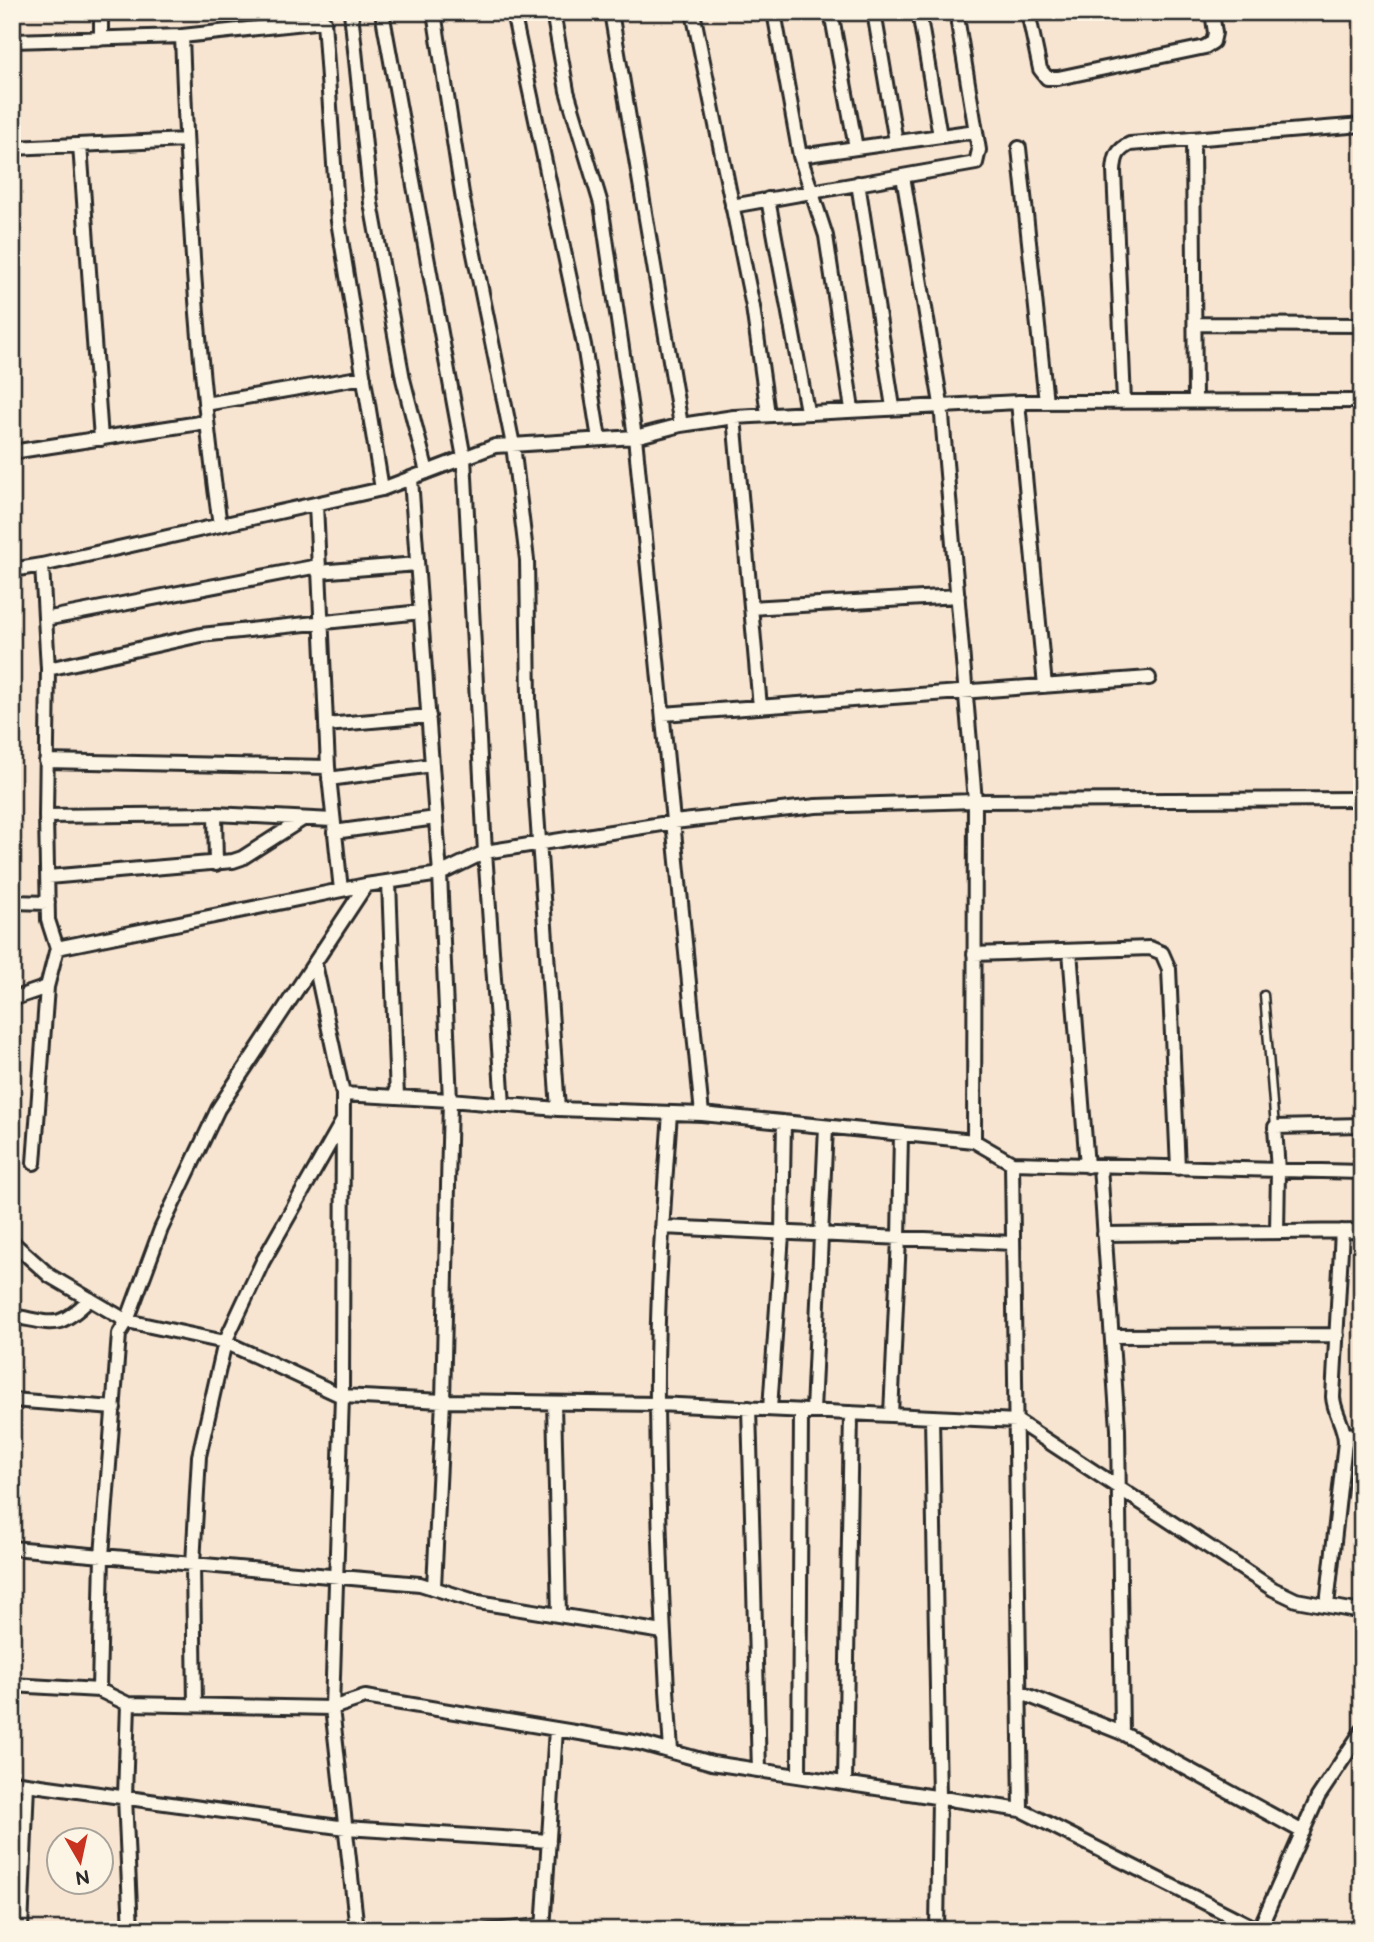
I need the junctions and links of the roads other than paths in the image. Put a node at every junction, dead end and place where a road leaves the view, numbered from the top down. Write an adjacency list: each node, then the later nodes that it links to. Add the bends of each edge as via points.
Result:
1 (101, 12): 18 (street)
2 (351, 12): 59 (street, via 371,202 403,379)
3 (382, 12): 58 (street)
4 (434, 12): 56 (street, via 463,200)
5 (513, 12): 55 (street, via 584,345)
6 (553, 12): 53 (street, via 567,91 601,204)
7 (611, 12): 52 (street)
8 (694, 12): 35 (street)
9 (774, 12): 30 (street)
10 (831, 12): 28 (street)
11 (874, 12): 25 (street)
12 (919, 12): 22 (street)
13 (1028, 12): 14 (street, via 1040,69 1047,78 1058,78 1205,47 1213,42 1215,33)
14 (1212, 12)
15 (323, 17): 17 (street); 38 (street, via 338,221)
16 (958, 23): 21 (street)
17 (182, 36): 18 (street); 24 (street)
18 (101, 39): 19 (street)
19 (12, 41)
20 (1362, 125): 23 (street)
21 (976, 131): 22 (street); 31 (street, via 976,163)
22 (940, 136): 25 (street)
23 (1193, 139): 36 (street); 39 (street, via 1130,144 1116,156)
24 (186, 140): 26 (street); 44 (street)
25 (896, 142): 28 (street)
26 (79, 145): 27 (street); 54 (street)
27 (12, 148)
28 (856, 148): 30 (street)
29 (1019, 148): 43 (street)
30 (800, 156): 33 (street)
31 (903, 176): 32 (street); 45 (street)
32 (858, 183): 33 (street); 46 (street)
33 (812, 190): 34 (street); 47 (street, via 826,236)
34 (768, 199): 35 (street); 48 (street)
35 (732, 206): 49 (street)
36 (1195, 324): 37 (street); 40 (street)
37 (1362, 325)
38 (364, 377): 44 (street); 61 (street)
39 (1124, 401): 40 (street); 43 (street)
40 (1195, 401): 41 (street)
41 (1362, 401)
42 (1018, 402): 43 (street); 45 (street); 75 (street)
43 (1046, 402)
44 (205, 404): 51 (street)
45 (941, 404): 46 (street); 68 (street)
46 (893, 407): 47 (street)
47 (852, 409): 48 (street)
48 (807, 411): 49 (street)
49 (768, 414): 50 (street)
50 (734, 416): 52 (street); 69 (street)
51 (206, 422): 54 (street); 63 (street)
52 (681, 425): 53 (street)
53 (635, 437): 55 (street); 78 (street)
54 (101, 439): 57 (street)
55 (599, 439): 56 (street)
56 (513, 445): 58 (street, via 495,446); 92 (street, via 527,560)
57 (12, 453)
58 (464, 458): 59 (street); 93 (street)
59 (427, 472): 60 (street)
60 (411, 479): 61 (street); 64 (street)
61 (382, 489): 62 (street)
62 (316, 504): 63 (street); 66 (street)
63 (220, 525): 65 (street)
64 (417, 564): 66 (street); 70 (street)
65 (42, 565): 67 (street); 71 (street)
66 (318, 569): 71 (street); 72 (street)
67 (12, 570)
68 (958, 596): 69 (street); 76 (street)
69 (751, 608): 77 (street)
70 (421, 612): 72 (street); 79 (street)
71 (45, 619): 73 (street)
72 (321, 621): 73 (street, via 201,635); 80 (street)
73 (48, 669): 81 (street)
74 (1149, 678): 75 (street)
75 (1045, 686): 76 (street)
76 (965, 692): 77 (street); 85 (street)
77 (760, 707): 78 (street)
78 (663, 714): 90 (street)
79 (429, 716): 80 (street); 82 (street)
80 (326, 725): 83 (street)
81 (46, 761): 83 (street); 87 (street)
82 (432, 765): 83 (street); 88 (street)
83 (329, 773): 91 (street)
84 (1362, 799): 85 (street)
85 (975, 801): 90 (street, via 816,806); 104 (street)
86 (215, 814): 87 (street); 89 (street); 94 (street)
87 (46, 816): 96 (street)
88 (436, 818): 91 (street); 95 (street)
89 (303, 819): 91 (street); 94 (street, via 242,858)
90 (674, 822): 92 (street); 115 (street)
91 (334, 826): 99 (street)
92 (538, 844): 93 (street); 113 (street)
93 (485, 852): 95 (street); 112 (street)
94 (216, 864): 96 (street)
95 (440, 874): 97 (street); 111 (street)
96 (48, 877): 101 (street)
97 (389, 882): 98 (street); 110 (street)
98 (366, 885): 99 (street); 105 (street)
99 (341, 890): 102 (street)
100 (12, 902): 101 (street)
101 (48, 903): 102 (street)
102 (57, 948): 106 (street)
103 (1070, 951): 104 (street); 125 (street); 126 (street, via 1150,948 1166,959)
104 (974, 954): 122 (street)
105 (316, 964): 109 (street); 141 (street, via 218,1109 161,1229)
106 (47, 987): 108 (street); 123 (street)
107 (1264, 995): 119 (lane)
108 (12, 999)
109 (343, 1094): 110 (street); 116 (street)
110 (397, 1097): 111 (street)
111 (450, 1100): 112 (street); 147 (street)
112 (503, 1105): 113 (street)
113 (558, 1109): 114 (street)
114 (670, 1113): 115 (street); 129 (street)
115 (702, 1114): 117 (street)
116 (343, 1120): 144 (street, via 263,1261); 145 (street)
117 (784, 1122): 120 (street); 133 (street)
118 (1362, 1125): 119 (street)
119 (1275, 1126): 127 (street)
120 (827, 1127): 121 (street); 135 (street)
121 (901, 1134): 122 (street); 136 (street)
122 (974, 1141): 124 (street)
123 (34, 1163)
124 (1012, 1163): 125 (street); 138 (street)
125 (1093, 1166): 126 (street); 134 (street)
126 (1178, 1168): 127 (street)
127 (1278, 1171): 128 (street); 132 (street)
128 (1362, 1172)
129 (662, 1227): 133 (street); 149 (street)
130 (1342, 1231): 131 (street); 132 (street); 142 (street)
131 (1362, 1231)
132 (1277, 1232): 134 (street)
133 (782, 1234): 135 (street); 152 (street)
134 (1104, 1234): 143 (street)
135 (820, 1236): 136 (street); 153 (street)
136 (899, 1238): 138 (street); 155 (street)
137 (12, 1242): 139 (street, via 50,1276)
138 (1013, 1243): 157 (street)
139 (90, 1299): 140 (street, via 73,1316 57,1323); 141 (street)
140 (12, 1316)
141 (127, 1321): 144 (street); 150 (street, via 120,1334)
142 (1336, 1335): 143 (street); 159 (street, via 1334,1407)
143 (1112, 1336): 160 (street)
144 (225, 1342): 145 (street); 163 (street, via 201,1440)
145 (342, 1396): 147 (street); 164 (street)
146 (12, 1400): 150 (street)
147 (443, 1401): 148 (street); 165 (street)
148 (554, 1403): 149 (street); 168 (street)
149 (657, 1404): 151 (street); 169 (street)
150 (114, 1408): 162 (street)
151 (749, 1408): 152 (street); 180 (street)
152 (770, 1409): 153 (street)
153 (807, 1411): 154 (street); 181 (street)
154 (851, 1413): 155 (street); 183 (street)
155 (891, 1415): 156 (street)
156 (932, 1417): 157 (street); 186 (street)
157 (1017, 1421): 160 (street); 172 (street)
158 (1362, 1434): 159 (street)
159 (1345, 1435): 166 (street)
160 (1120, 1489): 166 (street, via 1273,1589 1296,1600); 178 (street)
161 (12, 1548): 162 (street)
162 (102, 1556): 163 (street); 171 (street)
163 (193, 1564): 164 (street); 174 (street)
164 (338, 1577): 165 (street); 175 (street)
165 (434, 1587): 168 (street, via 478,1602)
166 (1327, 1605): 167 (street)
167 (1362, 1612)
168 (559, 1615): 169 (street)
169 (663, 1632): 179 (street)
170 (12, 1685): 171 (street)
171 (99, 1690): 173 (street)
172 (1019, 1692): 178 (street); 187 (street)
173 (128, 1704): 174 (street); 185 (street)
174 (195, 1706): 175 (street)
175 (332, 1708): 176 (street, via 365,1697); 188 (street)
176 (556, 1729): 179 (street); 190 (street)
177 (1362, 1731): 189 (street, via 1318,1797)
178 (1122, 1733): 189 (street)
179 (671, 1751): 180 (street)
180 (759, 1770): 181 (street)
181 (799, 1776): 183 (street)
182 (12, 1782): 184 (street)
183 (845, 1783): 186 (street)
184 (27, 1784): 185 (street); 191 (street)
185 (125, 1797): 188 (street); 193 (street)
186 (939, 1797): 187 (street); 196 (street)
187 (1021, 1810): 197 (street)
188 (346, 1828): 190 (street); 194 (street)
189 (1303, 1832): 197 (street)
190 (549, 1841): 192 (street)
191 (18, 1921)
192 (543, 1926): 195 (lane)
193 (131, 1930)
194 (357, 1930)
195 (465, 1930)
196 (937, 1930)
197 (1259, 1930)

